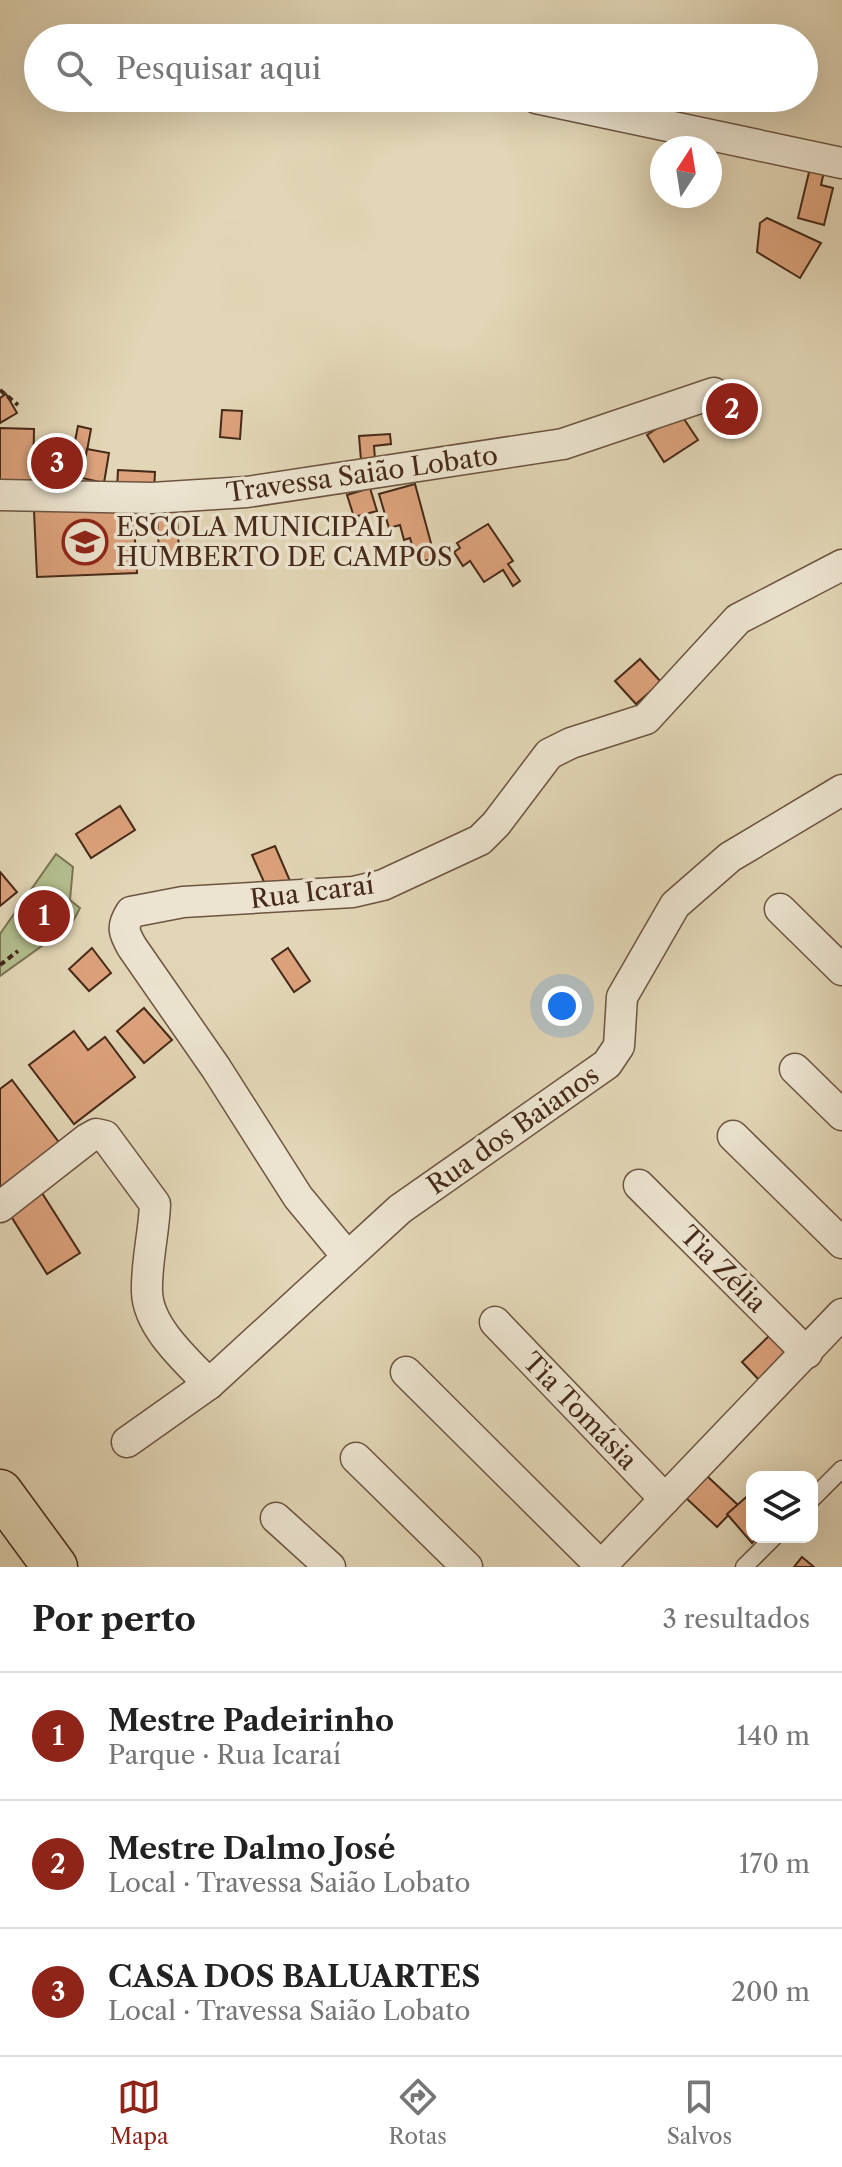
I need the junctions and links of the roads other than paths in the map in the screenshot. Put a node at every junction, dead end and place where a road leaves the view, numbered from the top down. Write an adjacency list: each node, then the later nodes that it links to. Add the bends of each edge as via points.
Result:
1 (602, 112): 2 (street)
2 (842, 163)
3 (714, 393): 4 (street, Travessa Saião Lobato, via 563,444 247,492 152,498)
4 (0, 495)
5 (842, 565): 15 (street, Rua Icaraí, via 738,619 646,719 549,754 480,840 383,885 353,892 183,902 131,912 123,923 132,947 298,1197)
6 (842, 790): 15 (street, Rua dos Baianos, via 730,857 675,905 622,997 619,1046 607,1064 400,1209)
7 (780, 909): 8 (street)
8 (842, 970)
9 (795, 1069): 10 (street)
10 (842, 1115)
11 (733, 1136): 14 (street)
12 (639, 1185): 18 (street, Tia Zélia)
13 (0, 1207): 20 (street, via 87,1139 105,1136 155,1204 150,1308 174,1348)
14 (842, 1243)
15 (346, 1255): 20 (street, Rua dos Baianos)
16 (842, 1314): 18 (street)
17 (495, 1322): 26 (street, Tia Tomásia)
18 (807, 1353): 26 (street)
19 (406, 1372): 29 (street)
20 (209, 1384): 21 (street, Rua dos Baianos)
21 (127, 1442)
22 (356, 1458): 32 (street)
23 (842, 1469): 24 (lane)
24 (818, 1493)
25 (1, 1494): 30 (main road)
26 (665, 1499): 29 (street)
27 (276, 1518): 31 (street)
28 (768, 1543): 33 (lane)
29 (601, 1566)
30 (55, 1567)
31 (330, 1567)
32 (467, 1567)
33 (744, 1567)

